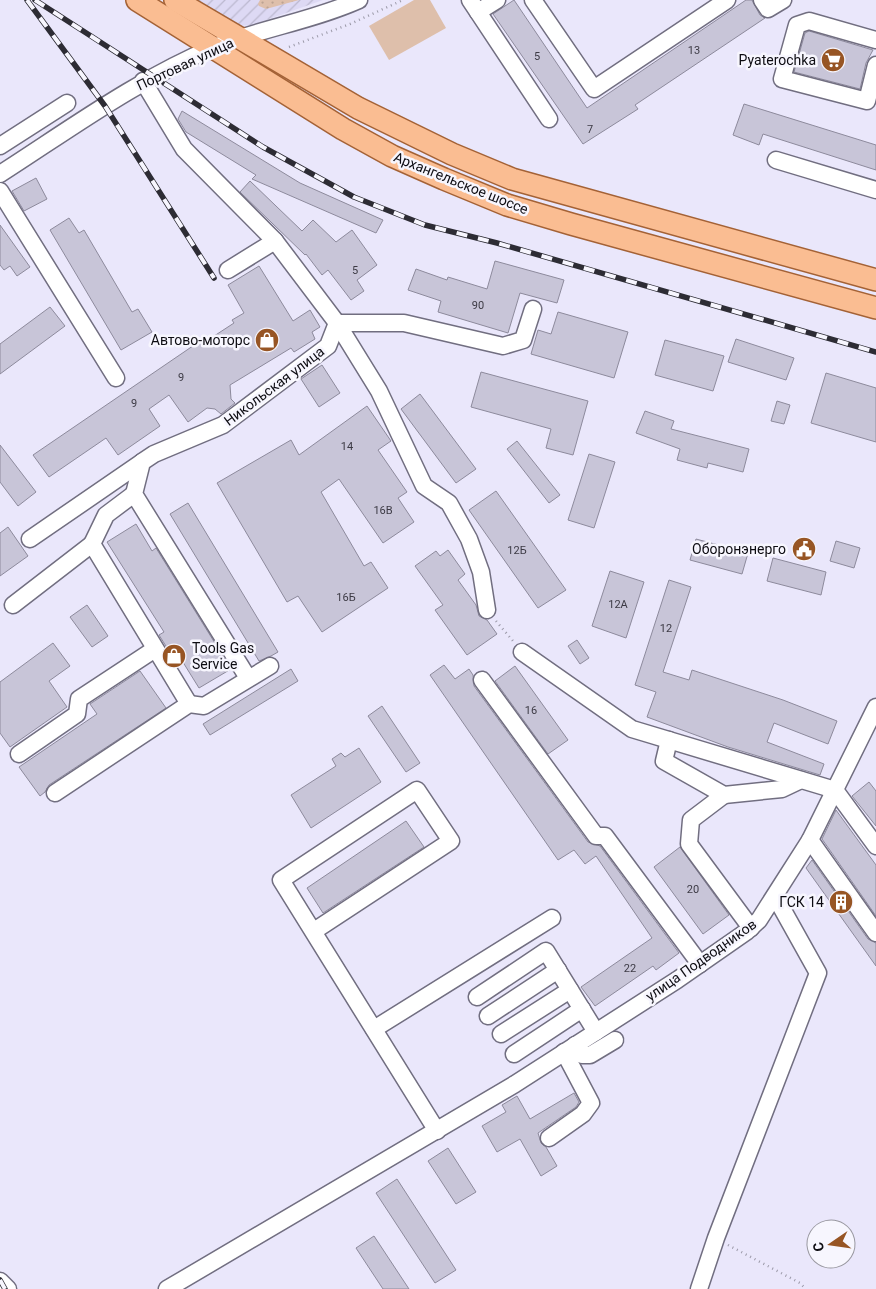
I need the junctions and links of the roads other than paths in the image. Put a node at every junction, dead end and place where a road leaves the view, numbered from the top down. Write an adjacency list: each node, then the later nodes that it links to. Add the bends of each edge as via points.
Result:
1 (137, 0): 12 (main road, Архангельское шоссе)
2 (175, 0): 10 (main road, Архангельское шоссе)
3 (359, 0): 10 (street, Портовая улица, via 310,20)
4 (497, 0): 9 (street)
5 (533, 0): 6 (street, via 594,89)
6 (726, 0)
7 (762, 0): 8 (street, via 768,9)
8 (783, 0)
9 (474, 6): 16 (street)
10 (240, 39): 12 (street, Портовая улица); 25 (main road, Архангельское шоссе, via 358,108 512,179)
11 (876, 40): 13 (street, via 809,21 797,25 782,79 867,101)
12 (215, 47): 14 (street, Портовая улица); 27 (main road, Архангельское шоссе, via 343,129 392,156 493,199 580,227)
13 (876, 65)
14 (143, 81): 19 (street, Портовая улица); 23 (street, via 184,149)
15 (67, 104): 17 (street)
16 (549, 119)
17 (3, 144): 19 (street)
18 (776, 160): 21 (street)
19 (18, 162): 20 (street, Портовая улица)
20 (0, 174)
21 (876, 190)
22 (0, 191): 29 (street)
23 (275, 241): 24 (street); 28 (street)
24 (228, 270)
25 (876, 280)
26 (533, 308): 28 (street, via 523,340 502,346 404,322)
27 (876, 308)
28 (337, 324): 30 (street, Никольская улица, via 328,346 223,425); 35 (street, via 379,391 424,486 449,503 469,539 481,572)
29 (116, 378)
30 (142, 462): 31 (street); 32 (street, Никольская улица)
31 (134, 494): 33 (street, via 106,515); 39 (street)
32 (30, 539)
33 (92, 544): 34 (street); 36 (street)
34 (13, 605)
35 (487, 610)
36 (155, 649): 41 (street); 44 (street, via 78,699 77,714)
37 (522, 652): 43 (street, via 632,729)
38 (270, 666): 39 (street)
39 (248, 678): 41 (street, via 204,706)
40 (482, 680): 56 (street, via 596,836 605,836)
41 (189, 704): 47 (street)
42 (876, 707): 46 (street, улица Подводников)
43 (669, 740): 45 (street); 48 (street, via 664,761)
44 (19, 754)
45 (801, 780): 46 (street); 48 (street, via 782,789)
46 (834, 790): 49 (street, улица Подводников); 50 (street)
47 (55, 793)
48 (724, 795): 53 (street, via 691,820 689,844)
49 (810, 840): 51 (street, улица Подводников); 55 (street)
50 (876, 846)
51 (775, 896): 53 (street, улица Подводников); 73 (street, via 818,973)
52 (552, 918): 62 (street)
53 (750, 928): 56 (street, улица Подводников)
54 (314, 932): 54 (street, via 451,842 417,790 280,880); 62 (street)
55 (876, 933)
56 (700, 964): 63 (street, улица Подводников)
57 (558, 970): 58 (street); 59 (street, via 546,951); 61 (street)
58 (570, 990): 60 (street); 64 (street)
59 (476, 997)
60 (582, 1009): 63 (street); 67 (street)
61 (488, 1016)
62 (374, 1029): 68 (street)
63 (596, 1032): 66 (street, улица Подводников)
64 (501, 1034)
65 (615, 1040): 66 (street, via 590,1055)
66 (570, 1049): 68 (street, улица Подводников); 69 (street, via 591,1103 583,1114)
67 (514, 1054)
68 (437, 1131): 72 (street, улица Подводников)
69 (549, 1138)
70 (0, 1281): 71 (street)
71 (8, 1289)
72 (167, 1289)
73 (699, 1289)

